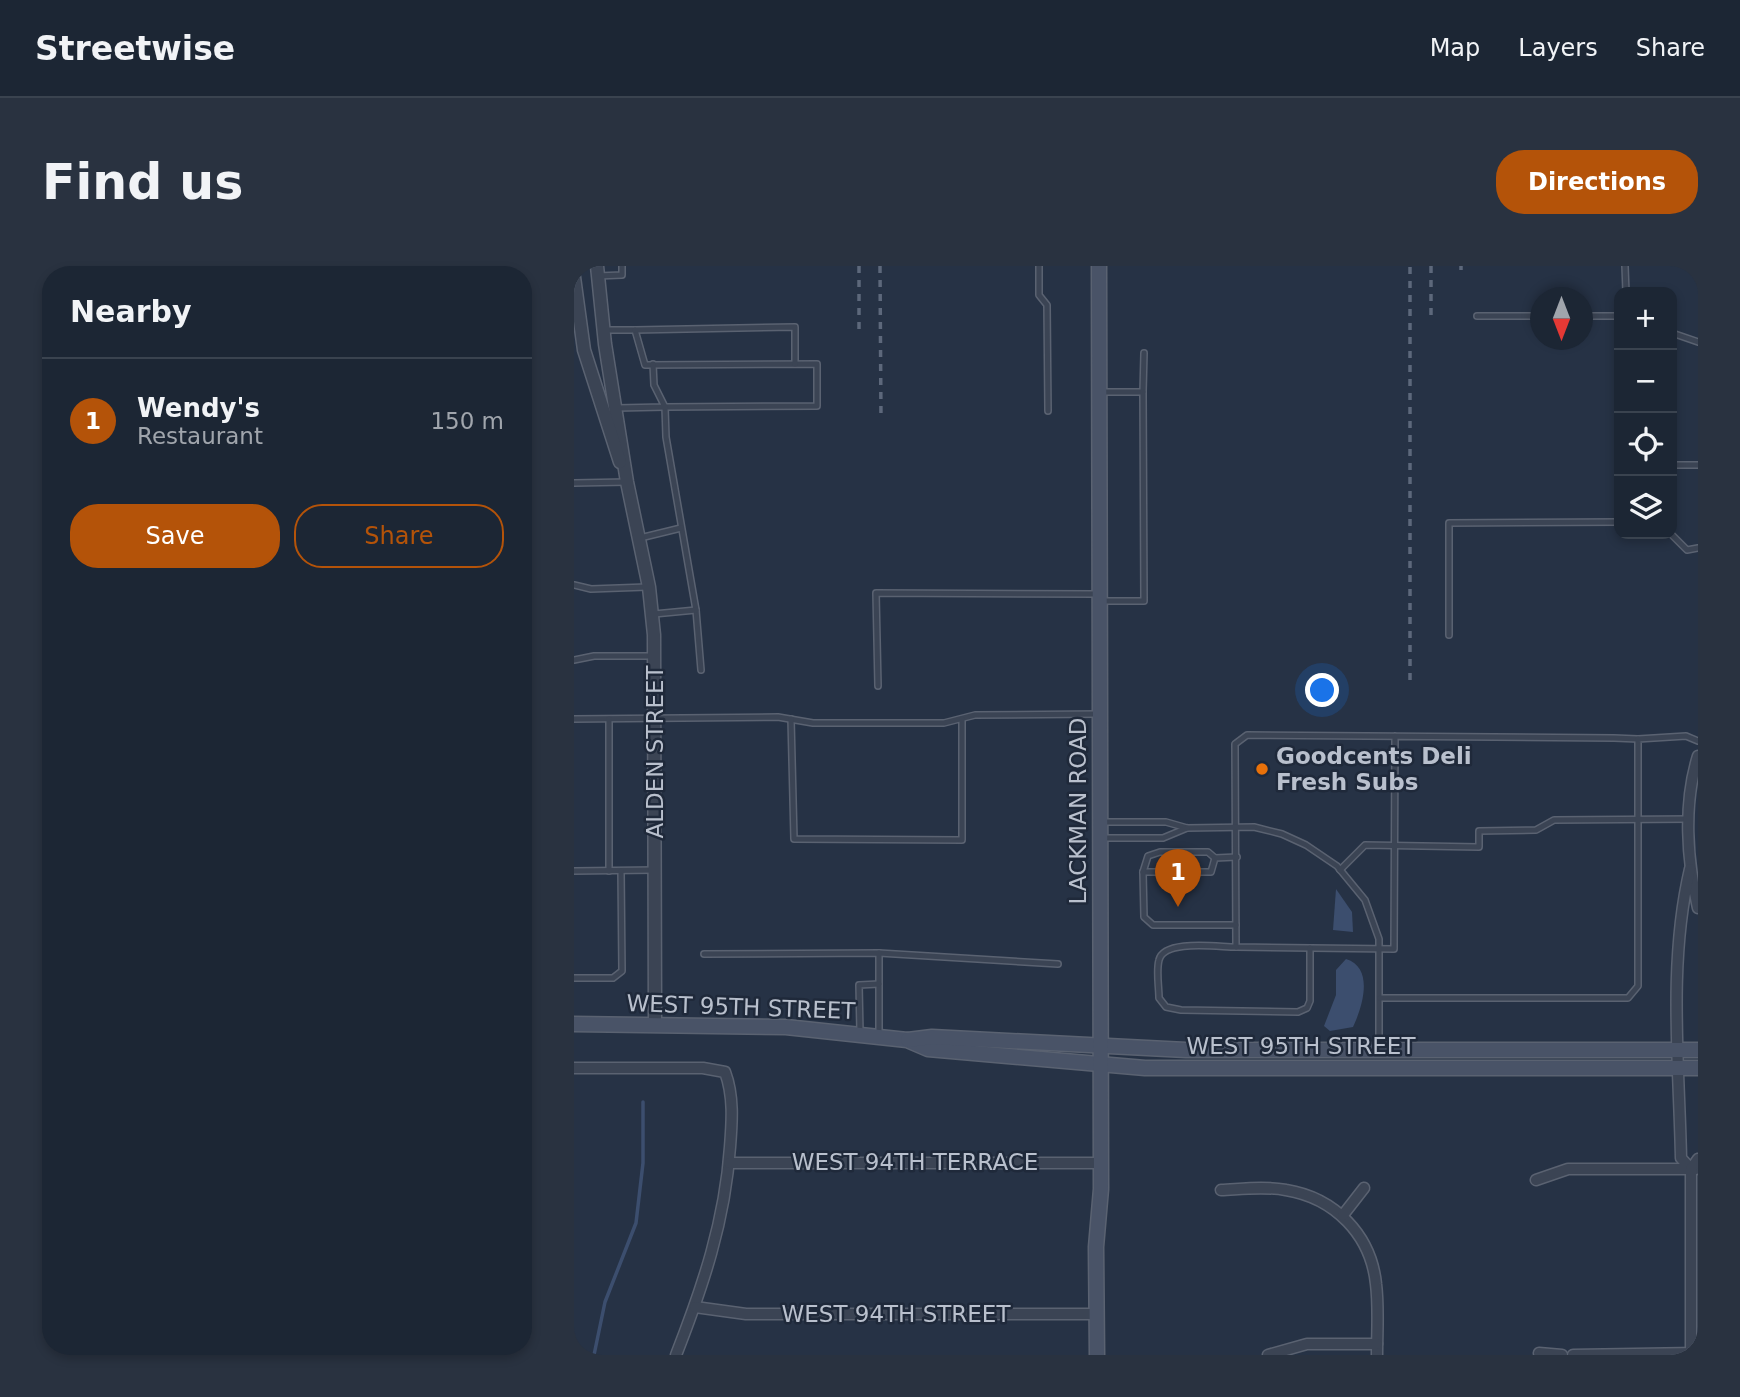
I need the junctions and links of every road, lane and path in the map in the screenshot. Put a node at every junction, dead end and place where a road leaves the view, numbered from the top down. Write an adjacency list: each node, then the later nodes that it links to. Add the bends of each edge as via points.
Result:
1 (622, 266): 5 (lane, via 622,275)
2 (1039, 266): 23 (lane, via 1039,295 1047,305)
3 (1099, 266): 19 (main road, LACKMAN ROAD)
4 (1625, 266): 7 (lane)
5 (597, 271): 12 (street, ALDEN STREET)
6 (574, 277): 26 (street, ALDEN STREET, via 596,397)
7 (1626, 287)
8 (1478, 316): 9 (lane)
9 (1530, 316)
10 (1593, 316): 11 (lane)
11 (1614, 316)
12 (604, 330): 13 (lane); 22 (street, ALDEN STREET)
13 (635, 330): 17 (lane, via 795,327); 18 (lane, via 645,365)
14 (1677, 335): 15 (lane)
15 (1698, 342)
16 (1144, 353): 20 (lane)
17 (795, 364): 18 (lane); 21 (lane, via 817,363 817,406)
18 (653, 365): 21 (lane, via 654,385)
19 (1099, 392): 20 (lane); 35 (main road, LACKMAN ROAD)
20 (1143, 392): 35 (lane, via 1144,601)
21 (666, 407): 22 (lane); 29 (lane, via 666,437)
22 (617, 408): 26 (street, ALDEN STREET)
23 (1048, 411)
24 (1698, 465): 25 (lane)
25 (1677, 466)
26 (627, 482): 27 (lane); 30 (street, ALDEN STREET)
27 (574, 484)
28 (1614, 522): 38 (lane, via 1449,523)
29 (681, 528): 30 (lane); 36 (lane)
30 (639, 538): 34 (street, ALDEN STREET)
31 (1676, 539): 32 (lane, via 1687,550)
32 (1698, 548)
33 (574, 585): 34 (lane, via 590,589)
34 (649, 587): 37 (street, ALDEN STREET)
35 (1100, 598): 42 (lane, via 876,593); 43 (main road, LACKMAN ROAD)
36 (696, 610): 37 (lane); 41 (lane)
37 (652, 614): 39 (street, ALDEN STREET)
38 (1449, 635)
39 (654, 656): 40 (lane); 44 (street, ALDEN STREET)
40 (574, 660)
41 (701, 670)
42 (878, 686)
43 (1100, 714): 48 (lane, via 975,715); 55 (main road, LACKMAN ROAD)
44 (655, 718): 46 (lane); 47 (lane); 63 (street, ALDEN STREET)
45 (574, 719): 46 (lane)
46 (609, 719): 66 (lane)
47 (791, 719): 48 (lane, via 944,723); 48 (lane, via 794,839 962,840)
48 (962, 719)
49 (1395, 736): 50 (lane); 56 (lane, via 1247,735 1235,744); 59 (lane)
50 (1638, 739): 51 (lane, via 1686,736); 53 (lane)
51 (1698, 741)
52 (1698, 756): 54 (street)
53 (1638, 819): 54 (lane); 59 (lane, via 1554,820 1536,830 1479,831 1479,848); 79 (lane, via 1638,986 1628,999)
54 (1690, 819): 62 (street)
55 (1101, 822): 57 (lane, via 1166,822); 58 (main road, LACKMAN ROAD)
56 (1236, 825): 57 (lane); 60 (lane); 64 (lane, via 1282,834)
57 (1188, 828): 58 (lane, via 1163,838)
58 (1101, 838): 85 (main road, LACKMAN ROAD)
59 (1394, 846): 64 (lane, via 1365,845); 73 (lane, via 1394,949)
60 (1237, 857): 61 (lane); 70 (lane)
61 (1215, 858): 68 (lane, via 1211,872); 68 (lane, via 1208,852 1160,852 1148,856)
62 (1690, 869): 69 (street); 86 (street, via 1676,957)
63 (655, 870): 67 (lane); 81 (street, ALDEN STREET)
64 (1340, 870): 73 (lane, via 1365,900)
65 (574, 871): 66 (lane)
66 (610, 871): 67 (lane)
67 (621, 871): 77 (lane, via 622,971 613,978)
68 (1143, 872): 70 (lane, via 1144,918 1153,925)
69 (1698, 908)
70 (1236, 925): 71 (lane)
71 (1236, 947): 72 (lane); 72 (lane, via 1165,950 1159,959 1159,999 1166,1007 1181,1010 1298,1012 1307,1008)
72 (1310, 948): 73 (lane)
73 (1379, 949): 79 (lane)
74 (879, 953): 75 (lane); 76 (lane); 78 (lane)
75 (704, 954)
76 (1058, 964)
77 (574, 978)
78 (878, 984): 82 (lane, via 859,985); 83 (lane)
79 (1380, 999): 88 (lane)
80 (574, 1024): 81 (main road, WEST 95TH STREET)
81 (655, 1024): 82 (main road, WEST 95TH STREET)
82 (860, 1034): 83 (main road, WEST 95TH STREET)
83 (879, 1036): 84 (main road, WEST 95TH STREET)
84 (907, 1040): 85 (main road, WEST 95TH STREET, via 932,1037); 89 (main road, WEST 95TH STREET, via 928,1049)
85 (1101, 1044): 88 (main road, WEST 95TH STREET); 89 (main road, LACKMAN ROAD)
86 (1678, 1050): 87 (main road, WEST 95TH STREET); 88 (main road, WEST 95TH STREET); 91 (street)
87 (1698, 1050)
88 (1379, 1051)
89 (1101, 1065): 91 (main road, WEST 95TH STREET, via 1254,1070); 94 (main road, LACKMAN ROAD)
90 (574, 1068): 93 (street, via 725,1072 730,1087)
91 (1679, 1068): 92 (main road, WEST 95TH STREET); 95 (street, via 1681,1158)
92 (1698, 1068)
93 (729, 1163): 94 (street, WEST 94TH TERRACE); 100 (street, via 715,1246)
94 (1101, 1163): 101 (main road, LACKMAN ROAD)
95 (1696, 1166): 96 (street, via 1568,1169); 104 (street)
96 (1536, 1180)
97 (1364, 1188): 99 (street)
98 (1221, 1190): 99 (street, via 1285,1189 1321,1201)
99 (1343, 1215): 102 (street, via 1362,1241 1373,1268)
100 (695, 1307): 101 (street, WEST 94TH STREET, via 747,1314); 105 (street)
101 (1097, 1314): 106 (main road, LACKMAN ROAD)
102 (1377, 1349): 107 (street, via 1307,1344)
103 (1539, 1353): 108 (street)
104 (1693, 1354): 109 (street)
105 (676, 1355)
106 (1097, 1355)
107 (1268, 1355)
108 (1562, 1355)
109 (1573, 1355)

